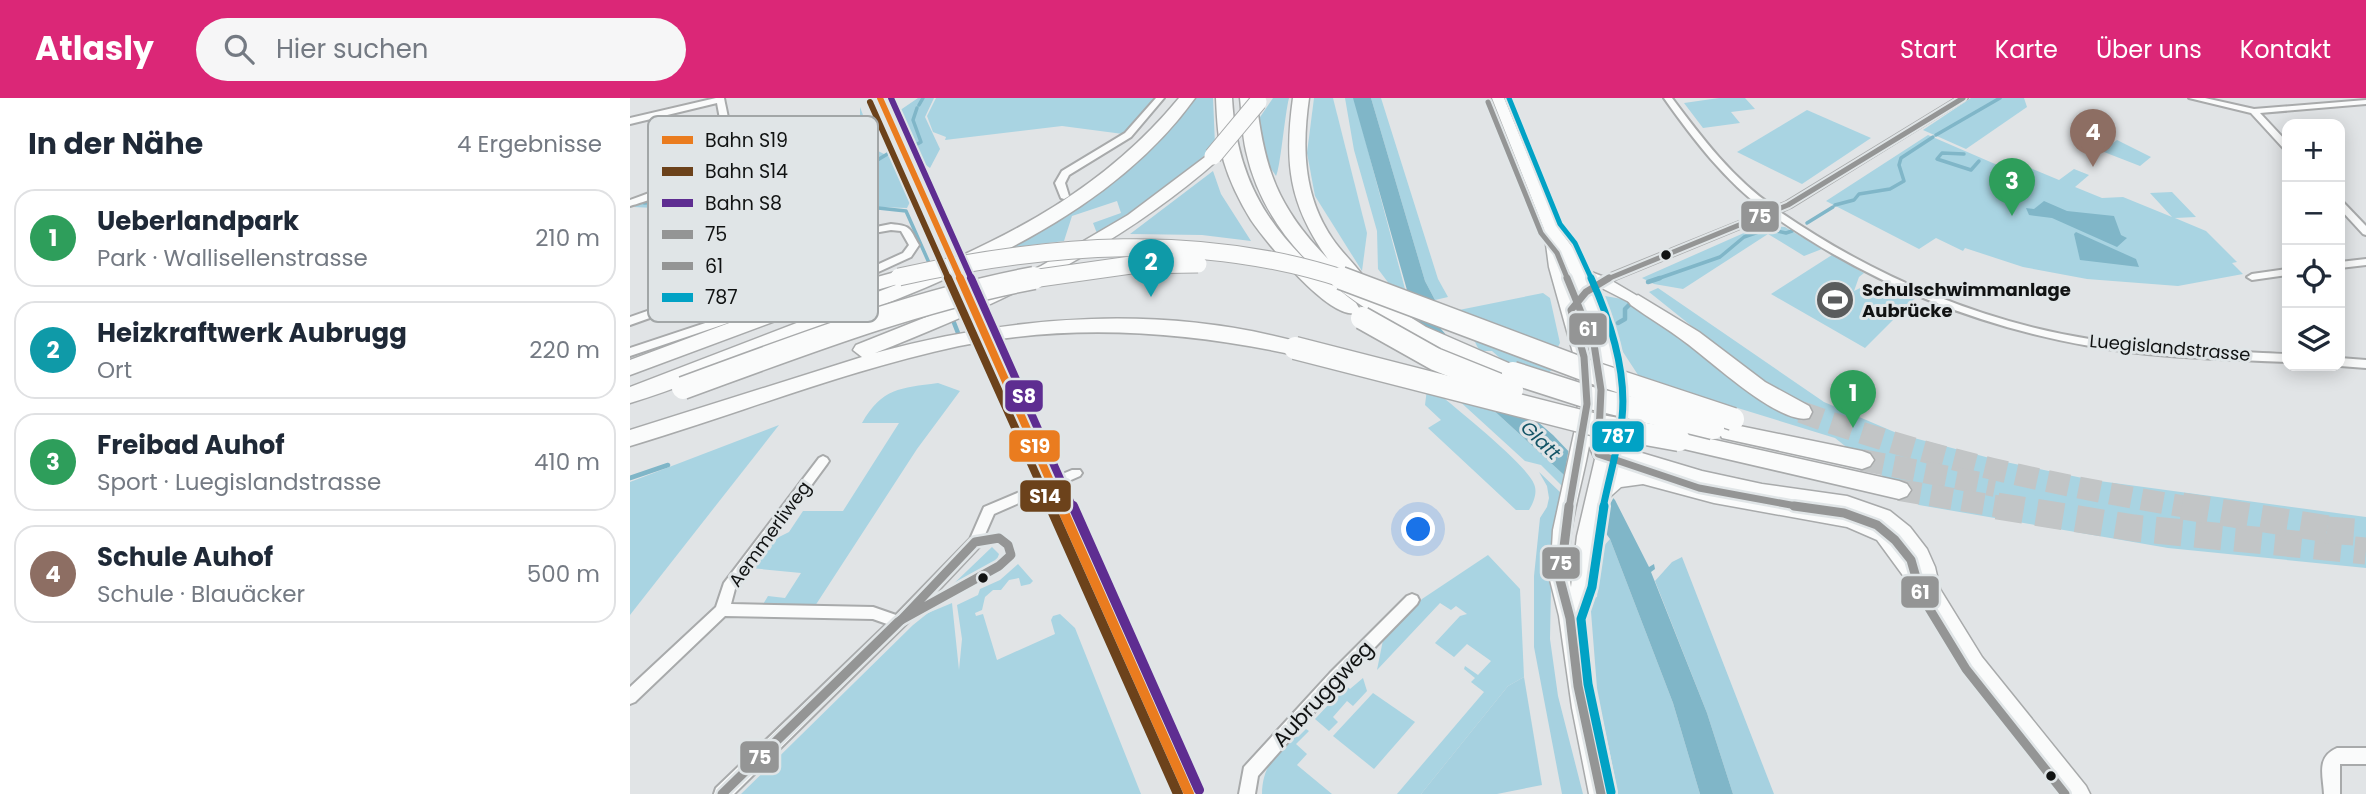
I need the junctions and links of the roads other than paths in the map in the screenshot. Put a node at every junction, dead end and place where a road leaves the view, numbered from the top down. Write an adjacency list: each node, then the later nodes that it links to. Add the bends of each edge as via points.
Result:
1 (1160, 98): 18 (street, via 1128,135 1065,173 1060,183)
2 (1187, 98): 35 (highway, bridge, via 1118,170 1065,207 1001,244)
3 (1224, 98): 37 (highway, via 1229,155 1251,206 1303,270)
4 (1301, 98): 37 (highway, via 1294,162 1305,205)
5 (1498, 98): 23 (street)
6 (1668, 98): 21 (street, Luegislandstrasse, via 1724,167)
7 (1963, 98): 21 (street)
8 (2193, 98): 12 (street)
9 (720, 99): 13 (street)
10 (1255, 99): 37 (highway, via 1255,161 1278,212 1325,268); 55 (highway, bridge, via 1213,156 1165,198 1098,243 1009,289 902,335)
11 (2366, 102): 12 (street)
12 (2254, 111): 16 (street)
13 (650, 116)
14 (648, 117): 15 (street)
15 (630, 121)
16 (2282, 142)
17 (648, 195): 19 (street)
18 (1064, 196)
19 (630, 203)
20 (2345, 209): 24 (street)
21 (1775, 211): 31 (street); 47 (street, Luegislandstrasse, via 1889,278 2006,322 2110,345)
22 (878, 229): 27 (street, via 908,230 914,245)
23 (1551, 229): 28 (street); 38 (street, via 1552,249)
24 (2366, 232)
25 (2366, 262): 26 (street)
26 (2345, 264)
27 (878, 268)
28 (1577, 272): 31 (street); 34 (street)
29 (2282, 273): 30 (street)
30 (2252, 277)
31 (1602, 281): 34 (street); 36 (street)
32 (878, 283): 33 (highway, bridge, via 1029,253 1126,247 1223,252 1304,267)
33 (1357, 285): 40 (highway, bridge, via 1265,269 1123,265 980,288); 54 (highway, bridge, via 1612,380)
34 (1586, 292): 38 (street); 57 (street, via 1611,371 1612,415)
35 (878, 298)
36 (1637, 301): 53 (highway, via 1757,387)
37 (1369, 307): 54 (highway, bridge, via 1524,377); 56 (highway, bridge, via 1417,350 1496,384)
38 (1570, 310): 57 (street, via 1584,357 1586,418)
39 (648, 315): 41 (street)
40 (878, 318)
41 (630, 321)
42 (714, 322): 46 (street)
43 (756, 322): 50 (highway, bridge)
44 (820, 322): 51 (highway, bridge)
45 (867, 322): 52 (highway, bridge)
46 (630, 352)
47 (2282, 358)
48 (2345, 362): 49 (street)
49 (2366, 364)
50 (630, 368)
51 (630, 395)
52 (630, 407)
53 (1801, 412)
54 (1730, 434): 56 (highway); 58 (highway); 62 (highway)
55 (630, 436): 56 (highway, bridge, via 953,340 1092,324 1159,325 1235,334 1596,425)
56 (1679, 440)
57 (1597, 453): 61 (street); 63 (street); 64 (street, via 1704,480 1875,511 1899,529 1922,559 1931,578); 67 (street, via 1577,468 1569,507 1560,580)
58 (1854, 454)
59 (823, 461): 66 (street, Aemmerliweg, via 729,587)
60 (1076, 473): 68 (street, via 989,511 975,542)
61 (1643, 478): 63 (street, via 1616,481); 64 (street, via 1861,523 1890,541)
62 (1899, 490)
63 (1594, 500): 67 (street, via 1582,585)
64 (1930, 590): 74 (street, via 1975,664)
65 (1412, 600): 72 (street, Aubruggweg, via 1250,773)
66 (722, 610): 68 (street, Aemmerliweg, via 873,613); 69 (street, Aemmerliweg)
67 (1570, 618): 73 (street, via 1578,686)
68 (898, 622): 71 (street)
69 (630, 697)
70 (2366, 756): 75 (street, via 2337,756 2330,761)
71 (722, 794)
72 (1247, 794)
73 (1601, 794)
74 (2078, 794)
75 (2332, 794)

